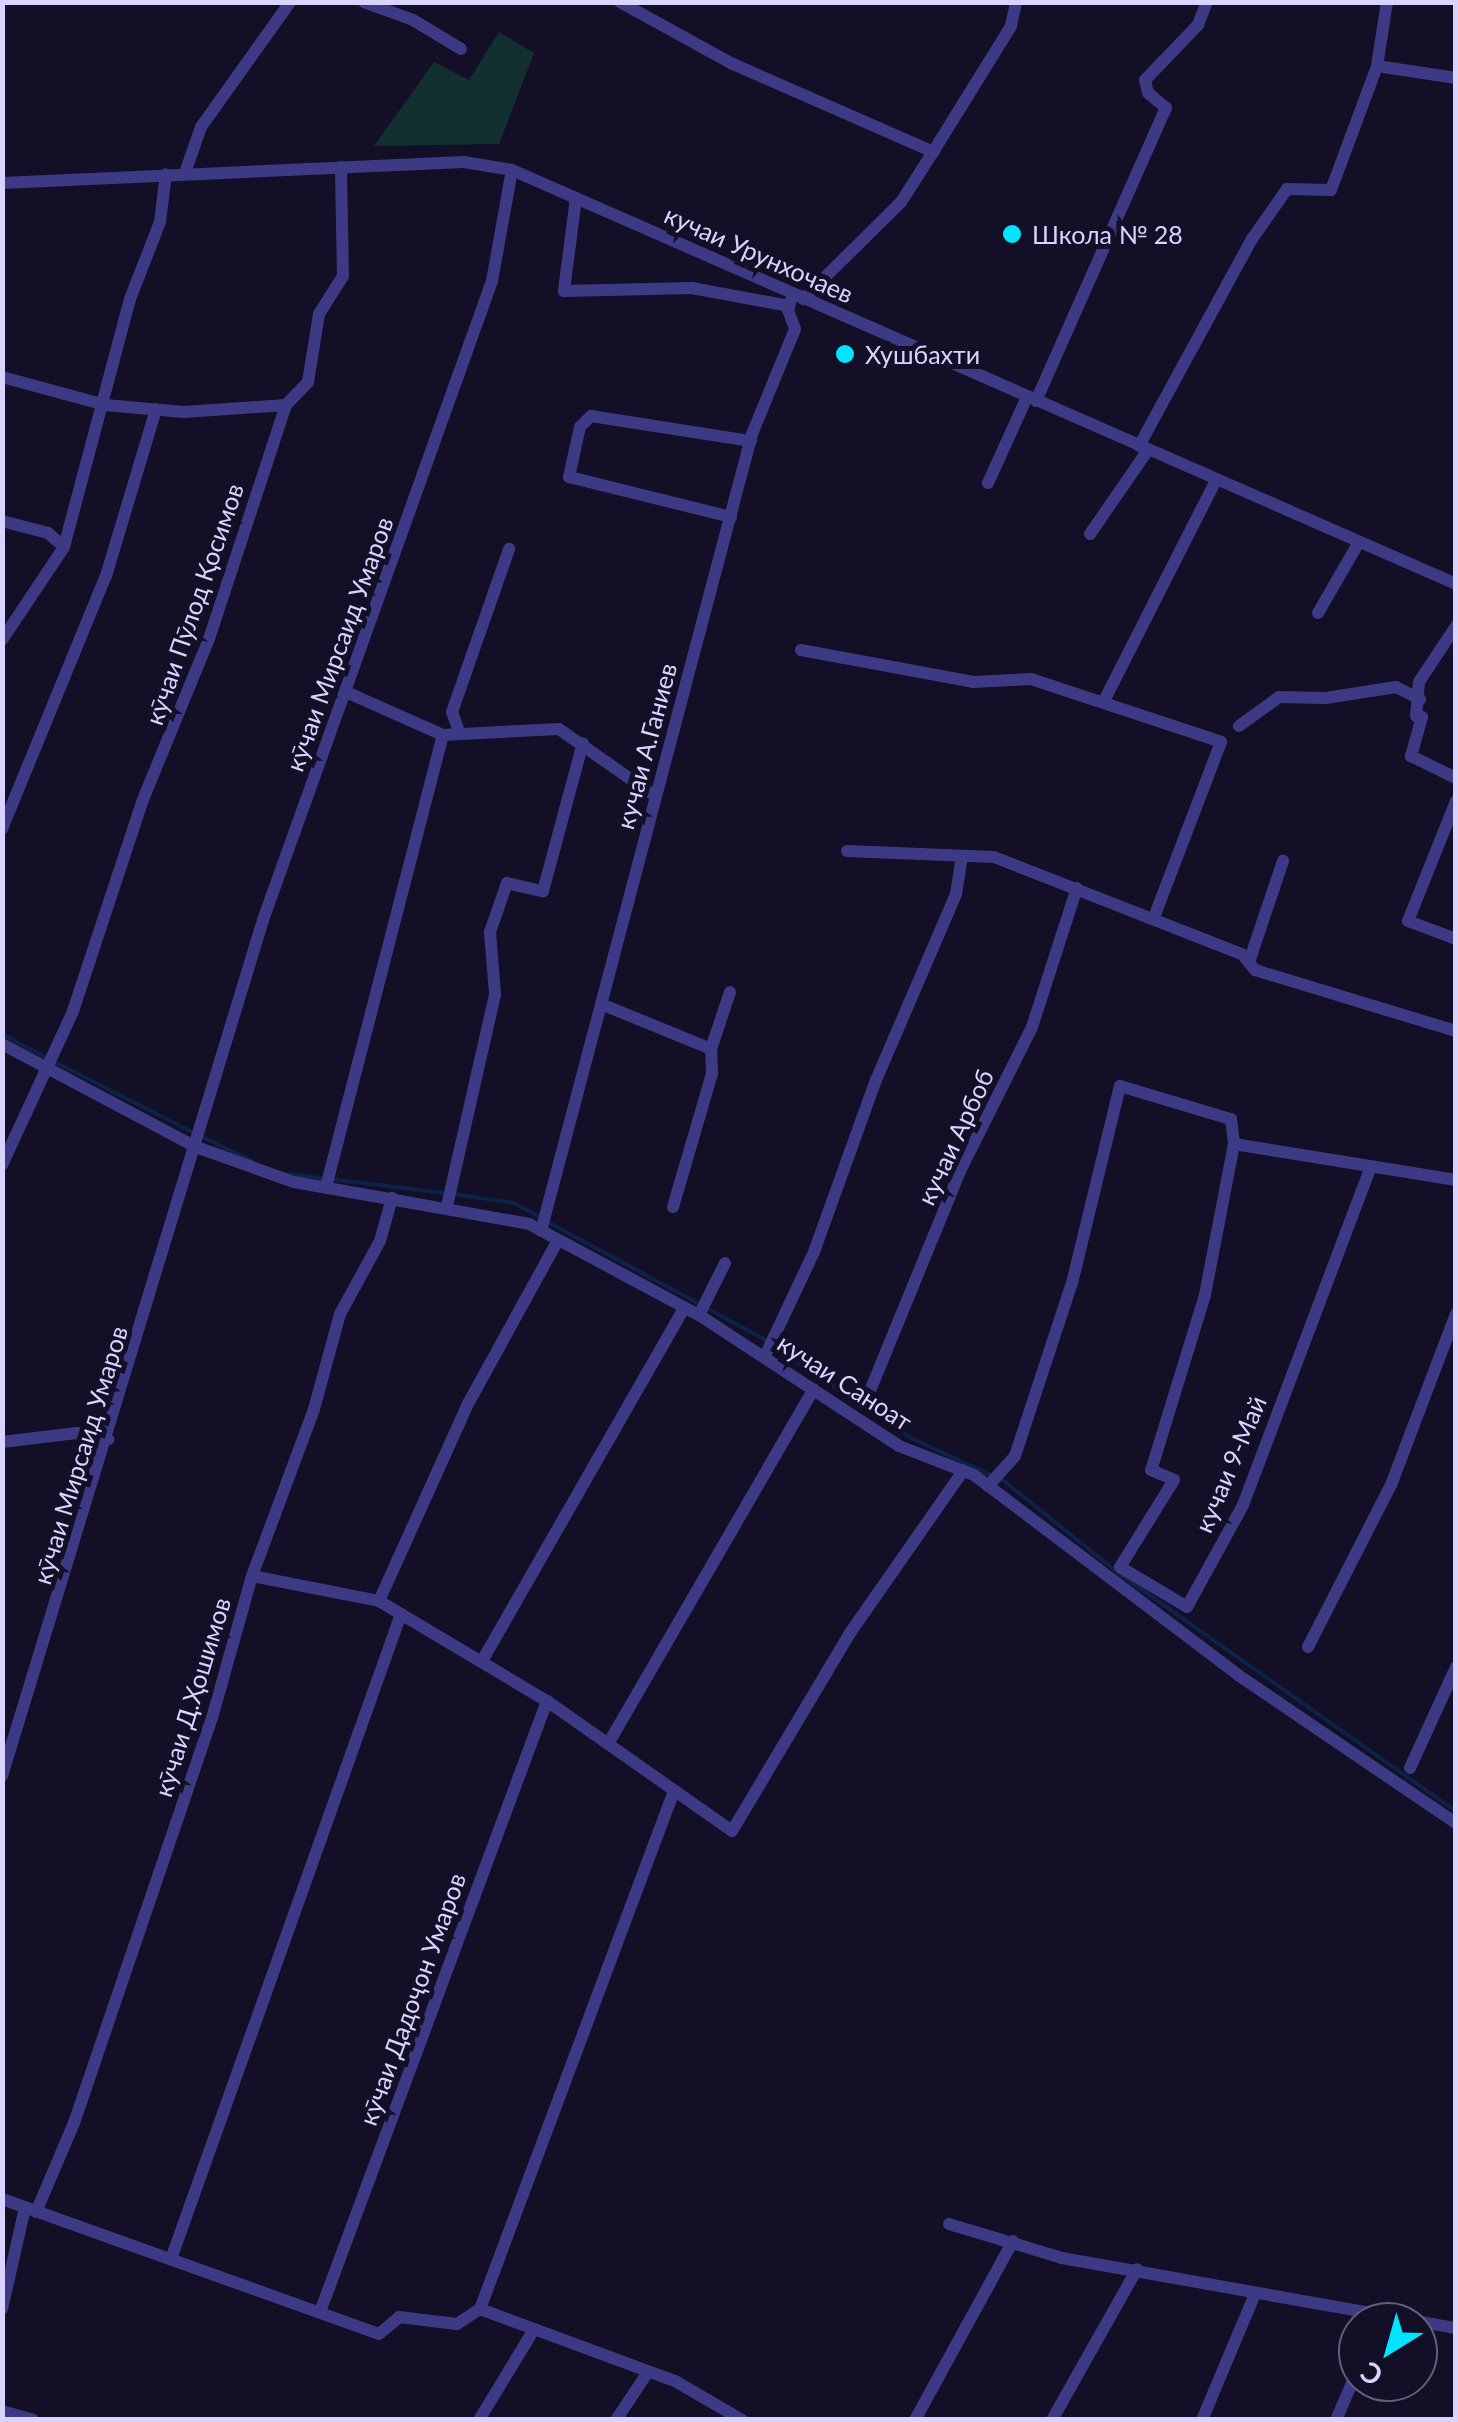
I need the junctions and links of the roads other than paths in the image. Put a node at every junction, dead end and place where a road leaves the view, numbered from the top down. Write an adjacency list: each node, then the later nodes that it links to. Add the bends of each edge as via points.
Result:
1 (290, 2): 13 (street, via 200,127)
2 (364, 2): 7 (street, via 413,20)
3 (620, 2): 10 (street, via 732,64)
4 (1016, 2): 10 (street, via 1011,26)
5 (1207, 2): 19 (street, via 1198,25 1145,80 1148,93 1166,108)
6 (1387, 2): 8 (street)
7 (461, 49)
8 (1377, 66): 9 (street); 24 (street, via 1331,190 1287,189 1252,239)
9 (1456, 78)
10 (933, 152): 17 (street, via 901,202)
11 (341, 167): 12 (street, кучаи Урунхочаев, via 464,162); 13 (street, кучаи Урунхочаев); 21 (street, кӯчаи Пӯлод Қосимов, via 343,276 318,314 308,382)
12 (512, 170): 16 (street, кучаи Урунхочаев); 38 (street, кӯчаи Мирсаид Умаров, via 492,281)
13 (185, 173): 14 (street, кучаи Урунхочаев)
14 (166, 174): 15 (street, кучаи Урунхочаев); 20 (street, via 160,222 130,298)
15 (2, 183)
16 (576, 198): 17 (street, кучаи Урунхочаев); 17 (street, via 564,291 692,288)
17 (795, 300): 19 (street, кучаи Урунхочаев); 23 (street, кучаи А.Ганиев, via 795,329)
18 (2, 378): 20 (street)
19 (1031, 399): 24 (street, кучаи Урунхочаев); 26 (street)
20 (105, 405): 22 (street); 31 (street)
21 (286, 405): 22 (street); 61 (street, кӯчаи Пӯлод Қосимов, via 188,700 142,802 105,924)
22 (156, 409): 48 (street, via 106,576)
23 (750, 441): 27 (street, кучаи А.Ганиев); 27 (street, via 591,416 580,427 569,477)
24 (1144, 448): 25 (street, кучаи Урунхочаев); 29 (street)
25 (1216, 480): 30 (street, кучаи Урунхочаев); 40 (street)
26 (988, 483)
27 (731, 518): 46 (street, кучаи А.Ганиев)
28 (2, 521): 31 (street, via 48,533)
29 (1090, 534)
30 (1360, 542): 33 (street, кучаи Урунхочаев); 34 (street)
31 (64, 546): 36 (street)
32 (510, 548): 42 (street, via 452,712)
33 (1456, 584)
34 (1318, 613)
35 (1456, 626): 39 (street, via 1419,682)
36 (2, 640)
37 (801, 650): 40 (street, via 972,682 1031,678)
38 (346, 692): 43 (street); 62 (street, кӯчаи Мирсаид Умаров, via 263,920)
39 (1420, 699): 41 (street, via 1396,687 1279,697); 45 (street, via 1411,756)
40 (1105, 700): 53 (street, via 1221,742)
41 (1239, 726)
42 (458, 729): 43 (street); 44 (street, via 559,729)
43 (444, 735): 67 (street)
44 (583, 743): 46 (street); 69 (street, via 543,891 507,883 490,932 496,994)
45 (1456, 778)
46 (656, 798): 57 (street, кучаи А.Ганиев)
47 (1456, 802): 54 (street, via 1408,921)
48 (3, 827)
49 (847, 851): 50 (street)
50 (962, 856): 52 (street, via 994,857); 77 (street, via 956,894)
51 (1284, 862): 55 (street)
52 (1078, 888): 53 (street); 79 (street, кучаи Арбоб, via 1032,1026 960,1170)
53 (1154, 917): 55 (street)
54 (1456, 939)
55 (1249, 962): 58 (street, via 1255,970)
56 (730, 992): 60 (street)
57 (601, 1004): 60 (street); 71 (street, кучаи А.Ганиев)
58 (1456, 1030)
59 (2, 1044): 61 (street, кучаи Саноат)
60 (711, 1049): 70 (street, via 712,1074)
61 (51, 1063): 62 (street, кучаи Саноат); 64 (street, кӯчаи Пӯлод Қосимов)
62 (198, 1139): 67 (street, кучаи Саноат); 80 (street, кӯчаи Мирсаид Умаров)
63 (1234, 1144): 65 (street); 65 (street, кучаи 9-Май, via 1205,1295 1152,1470 1174,1480 1120,1567 1187,1607 1243,1505); 83 (street, via 1231,1119 1120,1086 1072,1283 1014,1456)
64 (2, 1164)
65 (1371, 1166): 66 (street)
66 (1456, 1180)
67 (328, 1182): 68 (street, кучаи Саноат)
68 (392, 1198): 69 (street, кучаи Саноат); 84 (street, кӯчаи Д.Ҳошимов, via 380,1241 340,1314 314,1409)
69 (449, 1198): 71 (street, кучаи Саноат)
70 (673, 1207)
71 (543, 1223): 72 (street, кучаи Саноат)
72 (558, 1240): 75 (street, кучаи Саноат); 85 (street, via 470,1402)
73 (725, 1263): 74 (street)
74 (703, 1307): 75 (street, кучаи Саноат); 77 (street, кучаи Саноат)
75 (684, 1308): 88 (street)
76 (1456, 1314): 87 (street, via 1390,1484)
77 (769, 1348): 78 (street, кучаи Саноат)
78 (814, 1388): 82 (street, кучаи Саноат, via 899,1446); 91 (street)
79 (865, 1403)
80 (108, 1438): 81 (street, via 76,1433); 93 (street, кӯчаи Мирсаид Умаров)
81 (2, 1442)
82 (963, 1471): 83 (street, кучаи Саноат); 94 (street, via 850,1632 732,1831)
83 (994, 1480): 95 (street, кучаи Саноат, via 1238,1675)
84 (252, 1576): 85 (street); 97 (street, кӯчаи Д.Ҳошимов, via 212,1718 74,2123)
85 (379, 1601): 86 (street)
86 (402, 1614): 88 (street); 100 (street)
87 (1308, 1647)
88 (482, 1661): 90 (street)
89 (1456, 1667): 92 (street)
90 (547, 1701): 91 (street); 106 (street, кӯчаи Дадоҷон Умаров)
91 (608, 1744): 94 (street)
92 (1410, 1768)
93 (2, 1776)
94 (674, 1791): 104 (street)
95 (1456, 1823)
96 (2, 2199): 97 (street)
97 (30, 2212): 100 (street); 103 (street, кӯчаи Д.Ҳошимов)
98 (948, 2224): 99 (street)
99 (1013, 2242): 101 (street); 114 (street)
100 (171, 2259): 106 (street)
101 (1137, 2270): 102 (street); 115 (street)
102 (1254, 2296): 105 (street); 116 (street)
103 (2, 2309)
104 (480, 2309): 106 (street, via 457,2324 400,2317 379,2334); 107 (street)
105 (1338, 2311)
106 (320, 2312)
107 (532, 2333): 108 (street); 111 (street)
108 (648, 2372): 112 (street); 113 (street)
109 (2, 2411): 110 (street)
110 (33, 2420)
111 (479, 2420)
112 (616, 2420)
113 (742, 2420)
114 (914, 2420)
115 (1052, 2420)
116 (1202, 2420)

